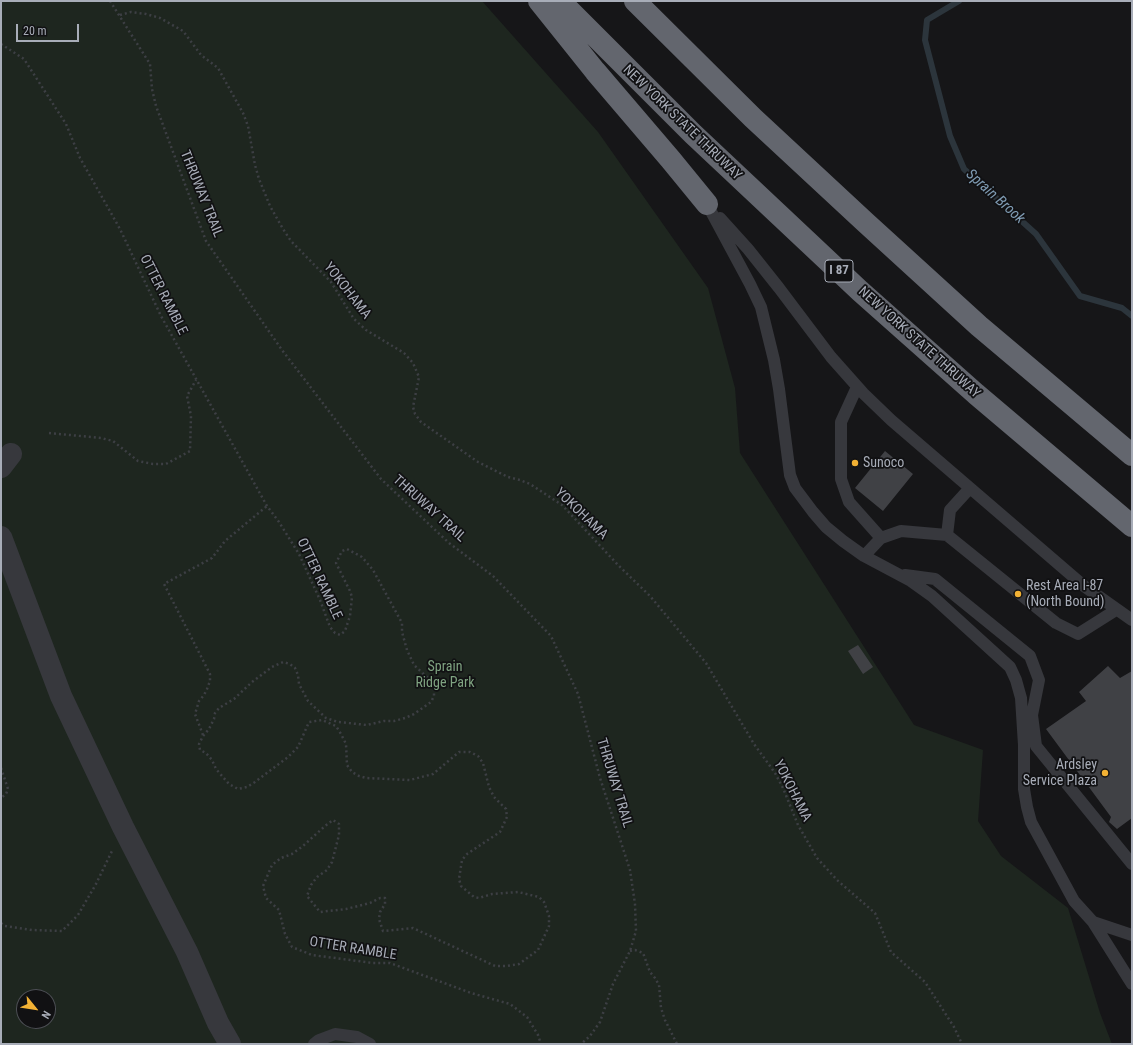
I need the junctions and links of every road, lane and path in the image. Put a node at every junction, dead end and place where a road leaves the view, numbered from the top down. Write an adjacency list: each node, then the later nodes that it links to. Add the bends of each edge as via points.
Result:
1 (110, 1): 5 (path, THRUWAY TRAIL)
2 (539, 1): 7 (highway)
3 (560, 1): 14 (highway, NEW YORK STATE THRUWAY / I 87, via 693,134 849,281 976,394)
4 (636, 1): 11 (highway, via 748,112 865,222 985,331)
5 (120, 15): 30 (path, THRUWAY TRAIL, via 150,64 156,106 206,240 282,350 381,479 448,543 493,576 551,636 578,694 600,778 630,870 636,931); 38 (path, YOKOHAMA, via 131,12 160,18 183,31 201,55 218,68 244,112 255,165 270,206 291,241 331,282 354,319 366,330 404,353 413,363 419,376 413,406 421,422 478,462 508,477 530,484 562,506 650,596 706,663 783,788 798,825 817,858 837,880 875,913 891,952 925,982)
6 (1, 44): 8 (path, OTTER RAMBLE, via 24,59 66,124 80,158 120,229 161,316)
7 (707, 204): 9 (lane, via 748,249); 18 (lane, via 761,307 780,389 790,475 795,488 826,527)
8 (196, 379): 10 (path, via 187,396 191,416 190,451 166,464 138,461 113,441); 13 (path, OTTER RAMBLE)
9 (857, 387): 12 (lane); 17 (lane, via 841,422 841,478 849,502)
10 (48, 433)
11 (1132, 455)
12 (970, 488): 15 (lane, via 950,510); 20 (lane, via 1084,586)
13 (267, 506): 22 (path, via 225,541 212,558 164,584 210,674 210,681 195,714); 22 (path, OTTER RAMBLE, via 299,554 335,633 345,631 352,597 336,563 342,551 347,549 362,556 402,623 407,650 414,665 434,686 434,696 424,708 394,721 367,725 338,722 326,718 308,701 299,684 295,668 283,662 272,666 234,699 219,708)
14 (1132, 526)
15 (947, 535): 17 (lane, via 901,531); 20 (lane, via 1056,623 1078,634)
16 (1, 538): 25 (street, via 61,696)
17 (881, 538): 18 (lane)
18 (864, 556): 19 (lane)
19 (899, 575): 26 (lane, via 935,579 1030,656 1039,680 1032,715 1036,746); 27 (lane, via 932,596 1010,667 1020,698 1024,738 1024,789 1031,822 1074,901)
20 (1116, 610): 21 (lane)
21 (1132, 620)
22 (203, 736): 35 (path, OTTER RAMBLE, via 199,744 200,750 212,760 229,784 238,788 247,787 255,782 298,747 308,722 322,720 336,726 341,734 346,744 348,765 352,772 366,778 410,780 433,774 459,752 470,752 478,756 483,763 489,787 494,797 506,809 507,817 500,832 466,854 462,860 459,879 462,886 474,897 518,892 539,897 544,902 549,916 546,936 538,950 519,964 495,966 413,928 383,931 378,919 385,898 346,909 320,912 307,896 311,885 332,862 339,835 339,824 333,820 303,846 272,865 263,886 266,898 279,910 285,934 292,947 312,955 373,964 390,963 471,993 510,1004 527,1017 538,1035)
23 (1, 768): 24 (path, via 8,789)
24 (1, 798)
25 (123, 827): 28 (path, via 78,915 62,931 32,930); 32 (street, via 187,952)
26 (1132, 864)
27 (1093, 922): 29 (lane); 31 (lane)
28 (1, 924)
29 (1132, 935)
30 (630, 951): 36 (path, THRUWAY TRAIL, via 613,984 600,1022); 37 (path, via 643,953 658,985 661,1008)
31 (1132, 984)
32 (230, 1044)
33 (314, 1044): 34 (lane, via 335,1034 357,1037)
34 (370, 1044)
35 (540, 1044)
36 (582, 1044)
37 (677, 1044)
38 (962, 1044)

